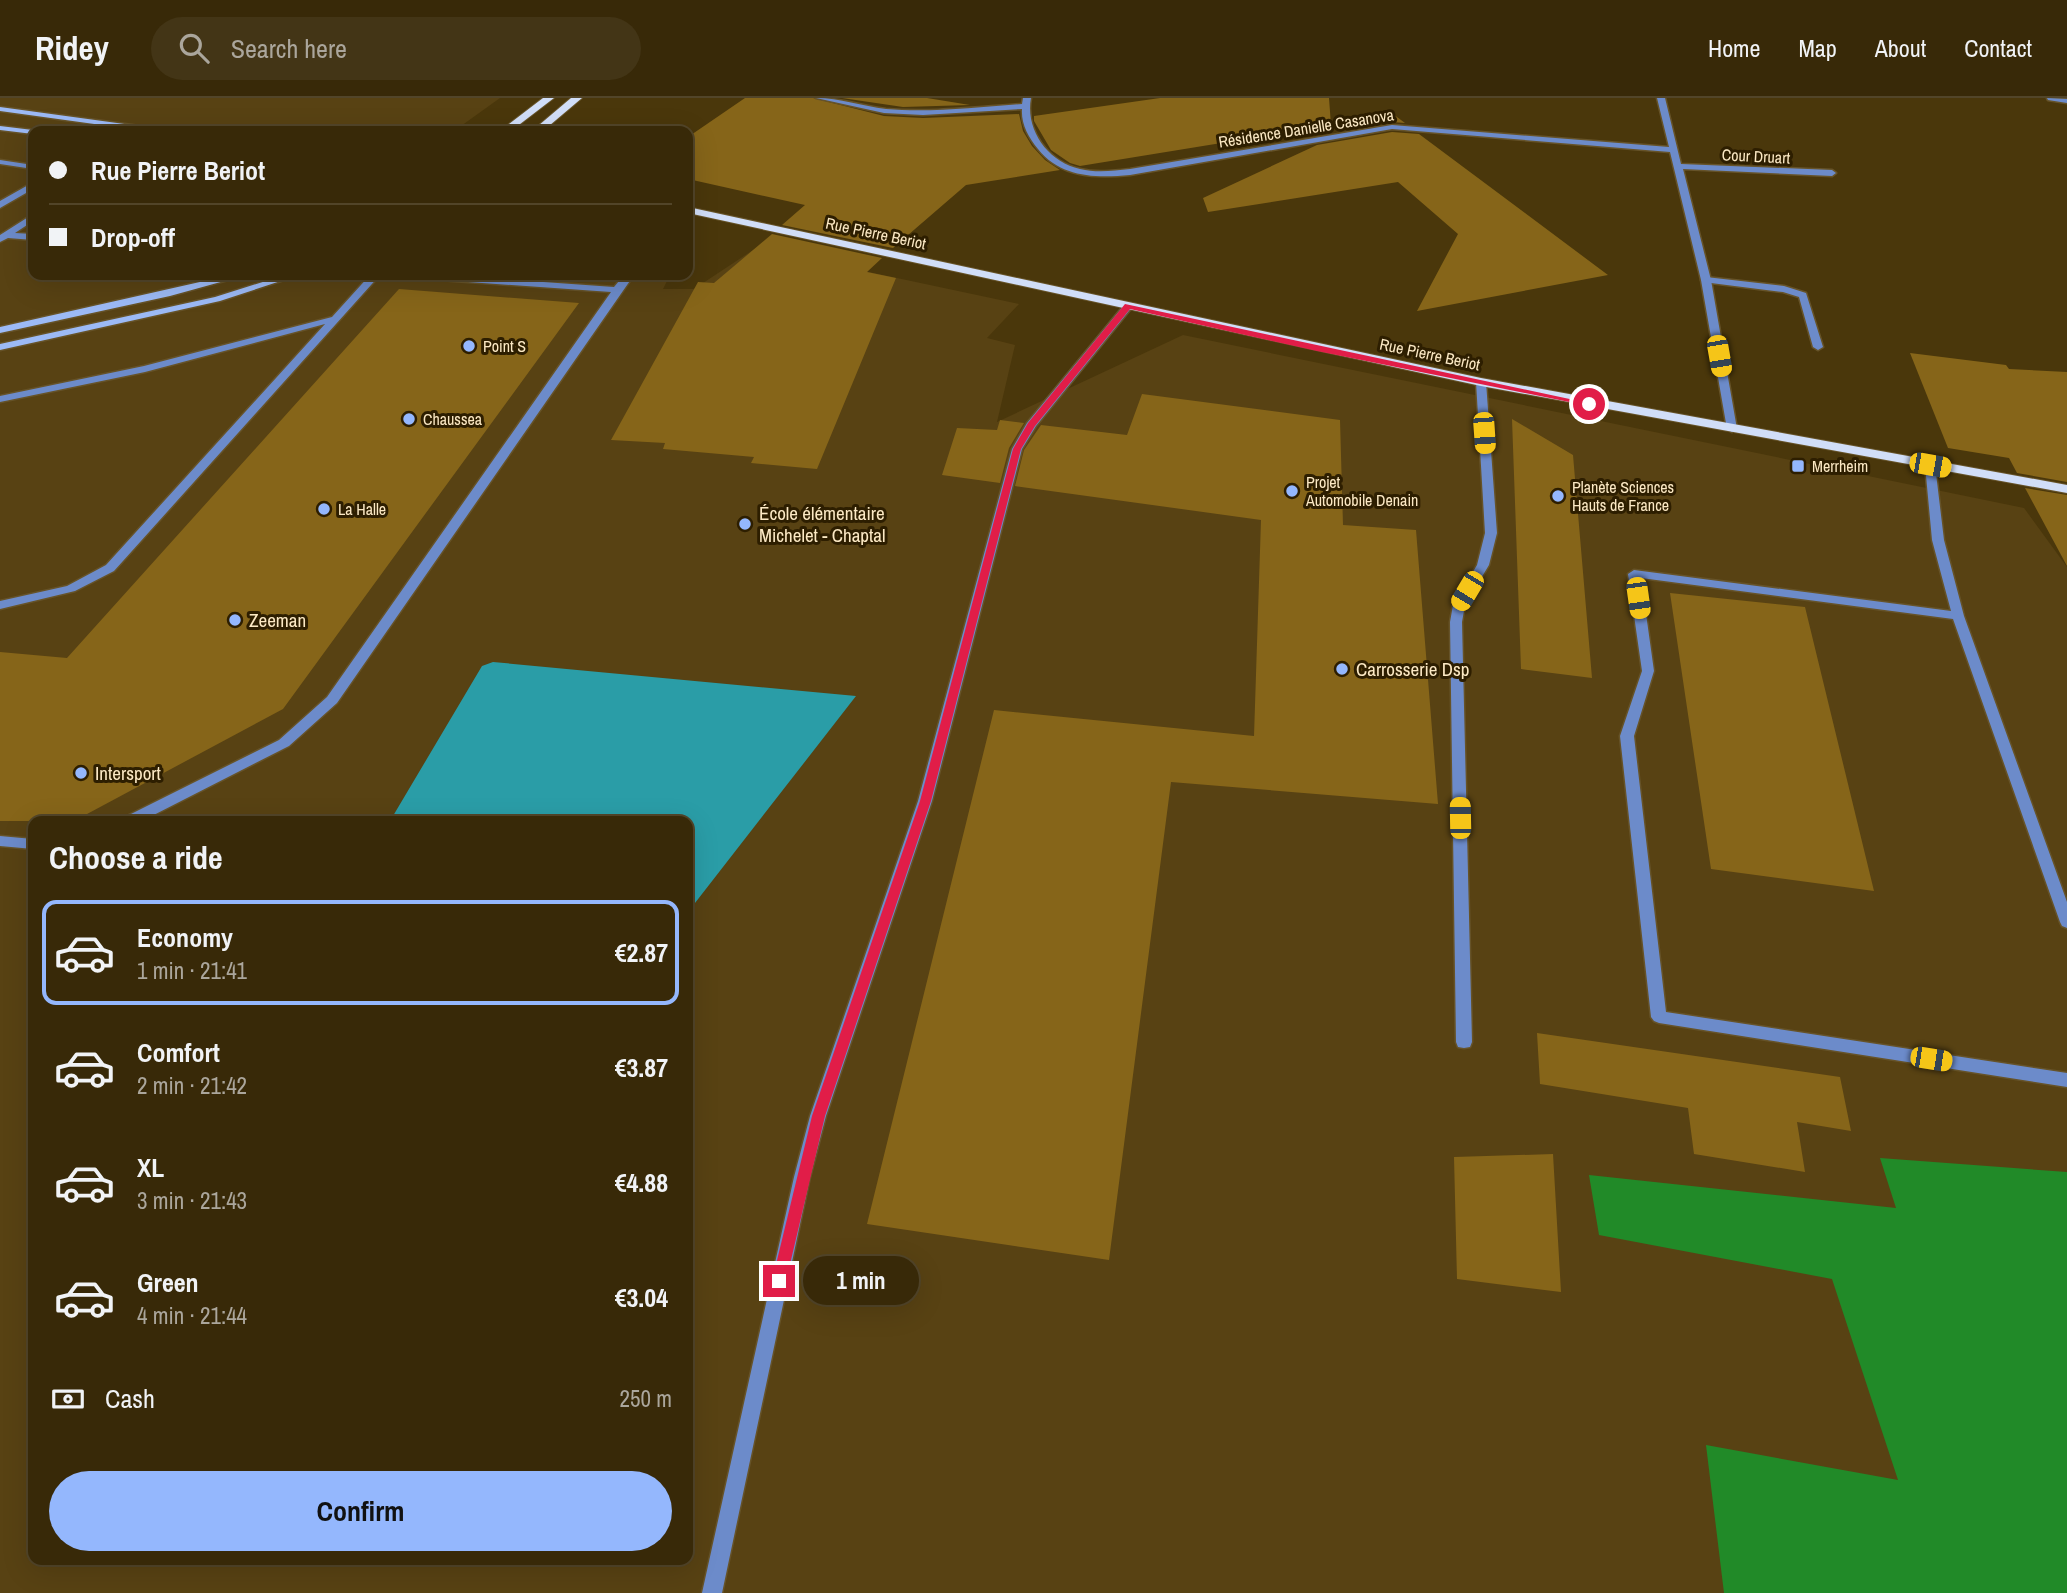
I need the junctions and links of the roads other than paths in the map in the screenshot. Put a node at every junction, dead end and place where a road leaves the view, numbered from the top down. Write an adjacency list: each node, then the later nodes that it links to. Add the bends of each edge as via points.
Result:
1 (549, 98): 10 (main road)
2 (577, 98): 11 (main road)
3 (820, 98): 7 (street, Résidence Danielle Casanova, via 913,113)
4 (1661, 98): 14 (street)
5 (2050, 98): 6 (street)
6 (2067, 101)
7 (1026, 102): 14 (street, Résidence Danielle Casanova, via 1027,128 1052,162 1096,174 1392,127)
8 (0, 109): 9 (main road)
9 (124, 126)
10 (512, 126)
11 (543, 126)
12 (0, 128): 13 (main road)
13 (28, 131)
14 (1674, 150): 17 (street)
15 (0, 162): 16 (street)
16 (28, 166)
17 (1678, 166): 18 (street, Cour Druart); 32 (street)
18 (1832, 173)
19 (28, 189): 20 (street)
20 (0, 205)
21 (693, 211): 24 (main road, Rue Pierre Beriot)
22 (28, 220): 25 (street)
23 (693, 222): 24 (main road, Rue Pierre Beriot)
24 (790, 234): 34 (main road, Rue Pierre Beriot)
25 (3, 237): 26 (street)
26 (28, 237)
27 (221, 280): 36 (main road)
28 (277, 280): 37 (main road, via 195,304)
29 (370, 280): 35 (street)
30 (480, 280): 33 (street)
31 (625, 280): 33 (street)
32 (1706, 280): 38 (street, via 1803,295); 41 (street)
33 (617, 290): 46 (street, via 332,700 284,743)
34 (1128, 306): 39 (main road, Rue Pierre Beriot); 52 (street, via 1031,425 1017,449 925,801 808,1152)
35 (336, 318): 40 (street, via 145,369); 44 (street, via 110,568 96,579 60,593)
36 (0, 330)
37 (0, 347)
38 (1818, 347)
39 (1481, 382): 41 (main road, Rue Pierre Beriot); 50 (street, via 1492,533 1483,565 1459,605 1456,622)
40 (0, 399)
41 (1732, 429): 42 (main road, Rue Pierre Beriot)
42 (1930, 465): 43 (main road, Rue Pierre Beriot); 45 (street, via 1938,540)
43 (2067, 489)
44 (0, 606)
45 (1958, 616): 49 (street); 51 (street, via 1634,574 1648,671 1627,736 1659,1017)
46 (140, 816)
47 (0, 841): 48 (street)
48 (28, 844)
49 (2067, 922)
50 (1464, 1042)
51 (2067, 1080)
52 (712, 1593)

